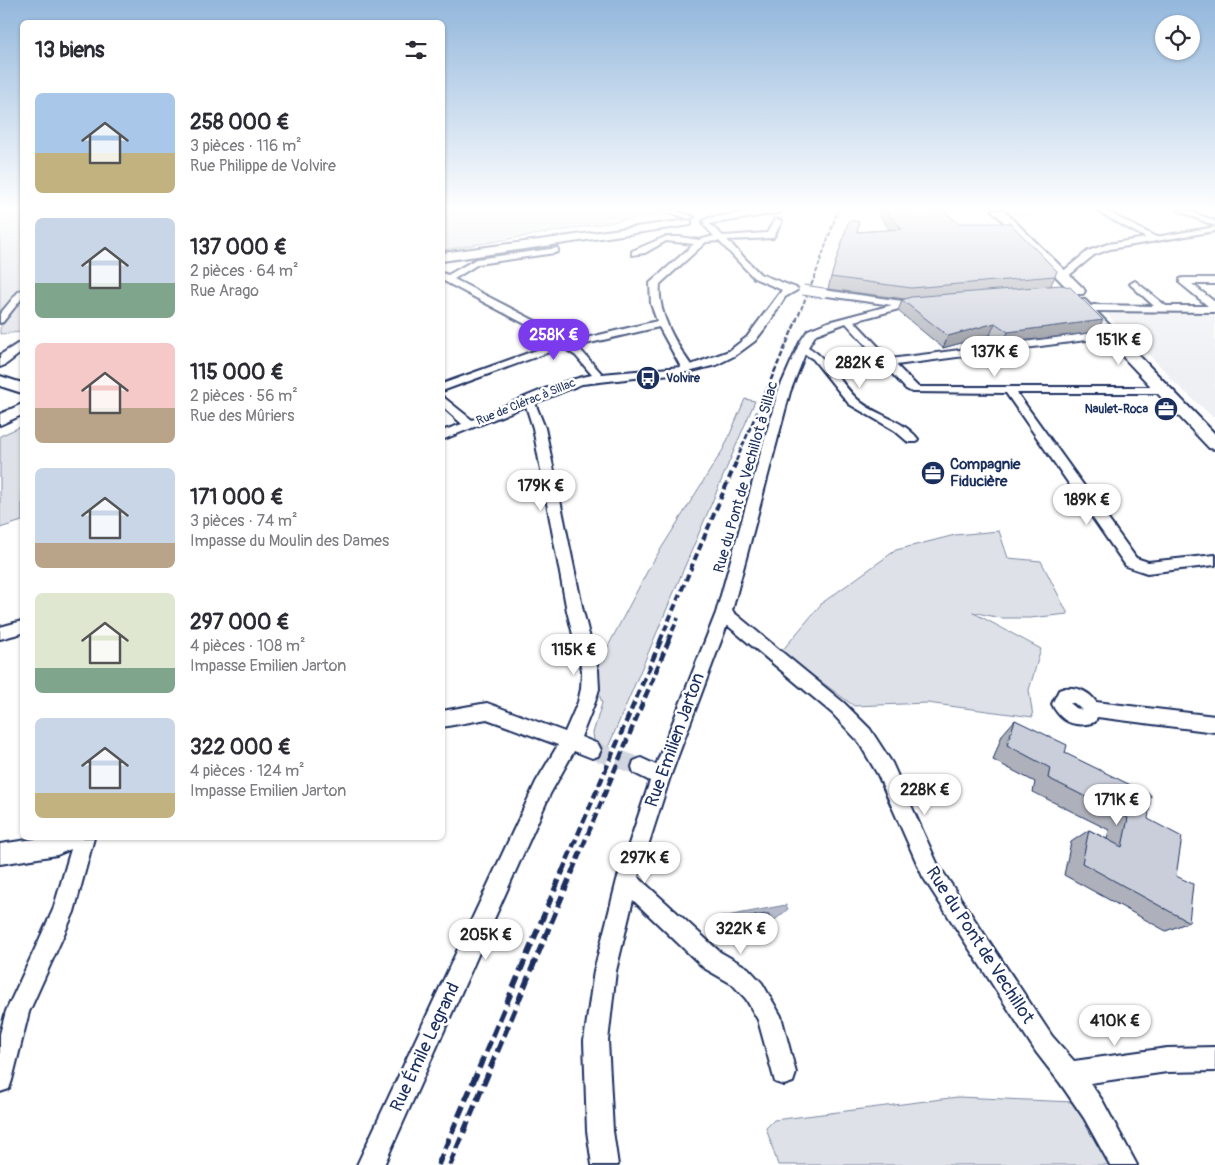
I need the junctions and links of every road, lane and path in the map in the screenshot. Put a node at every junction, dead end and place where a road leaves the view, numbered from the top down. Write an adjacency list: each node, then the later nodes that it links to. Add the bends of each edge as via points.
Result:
1 (471, 264): 10 (street)
2 (675, 264): 21 (street, via 655,283 654,298)
3 (745, 264): 8 (street)
4 (752, 264): 8 (street)
5 (1044, 264): 14 (main road)
6 (1053, 264): 9 (main road)
7 (1076, 264): 9 (street)
8 (747, 267): 13 (street, via 763,280)
9 (1064, 275): 14 (main road)
10 (445, 277): 24 (street)
11 (1215, 281): 18 (street, via 1183,281)
12 (1135, 284): 17 (street)
13 (788, 290): 20 (street, Rue du Pont de Vechillot à Sillac, bridge, via 913,304); 30 (street, Rue de Clérac à Sillac, via 781,295 751,340 713,363)
14 (1072, 292): 16 (main road); 22 (main road)
15 (20, 295): 19 (street)
16 (1093, 308): 17 (street); 42 (main road)
17 (1164, 308): 18 (street)
18 (1215, 308)
19 (0, 320)
20 (848, 320): 26 (street, Rue du Pont de Vechillot à Sillac, via 812,332); 29 (street)
21 (663, 323): 24 (street); 30 (street)
22 (1109, 334): 29 (street); 36 (main road)
23 (20, 342): 27 (main road)
24 (568, 344): 31 (street, via 595,369); 33 (street)
25 (20, 347): 28 (main road)
26 (803, 348): 44 (street, via 817,356 853,402 898,426); 47 (street, Rue du Pont de Vechillot à Sillac, via 784,392)
27 (0, 354)
28 (0, 362)
29 (888, 363): 35 (street, via 916,390)
30 (688, 369): 31 (street, Rue de Clérac à Sillac)
31 (599, 377): 37 (street, Rue de Clérac à Sillac)
32 (0, 381): 34 (main road)
33 (445, 387)
34 (20, 388)
35 (1009, 390): 36 (street); 46 (street, via 1131,562 1147,568)
36 (1163, 390): 45 (main road)
37 (528, 400): 41 (street, Rue de Clérac à Sillac); 53 (street, Rue Émile Legrand, via 541,441 589,669 590,687 585,706)
38 (445, 402): 41 (street)
39 (20, 412): 40 (main road)
40 (0, 421)
41 (470, 424): 43 (street, Rue de Clérac à Sillac)
42 (1215, 429)
43 (445, 435)
44 (912, 439)
45 (1215, 444)
46 (1215, 560)
47 (724, 613): 56 (street, Rue Emilien Jarton); 63 (street, Rue du Pont de Vechillot, via 838,708 864,734 885,769 930,870 1039,1037)
48 (20, 628): 49 (street)
49 (0, 633)
50 (1091, 710): 52 (street)
51 (445, 718): 53 (street, via 487,711)
52 (1215, 724)
53 (569, 740): 54 (street); 65 (street, Rue Émile Legrand, via 543,788)
54 (592, 750)
55 (641, 767): 56 (street)
56 (661, 777): 60 (street, Rue Emilien Jarton)
57 (68, 840): 59 (street, via 57,845)
58 (83, 840): 64 (street, via 63,912 18,1010)
59 (0, 854)
60 (627, 880): 62 (street, via 712,960 740,976 754,991 769,1016); 66 (street, Rue Emilien Jarton, via 605,971 596,1041 600,1131)
61 (1215, 1059): 63 (street, via 1167,1060)
62 (784, 1073)
63 (1068, 1074): 67 (street, Rue du Pont de Vechillot, via 1098,1116)
64 (0, 1080)
65 (370, 1165)
66 (605, 1165)
67 (1124, 1165)

